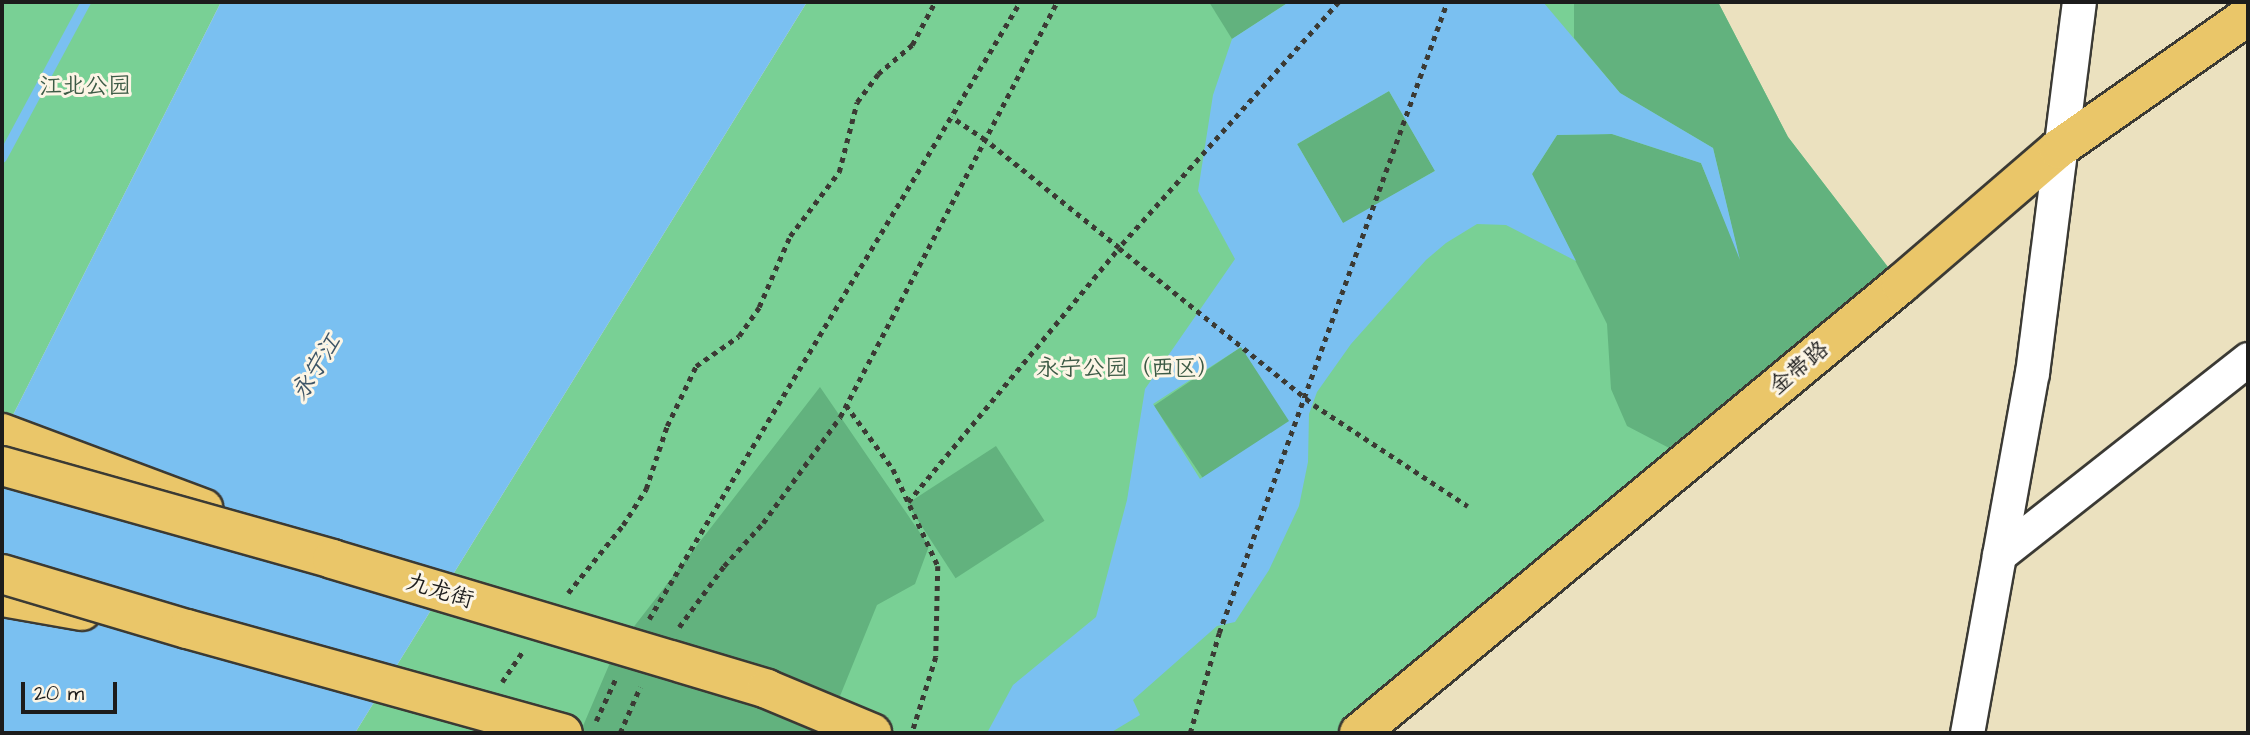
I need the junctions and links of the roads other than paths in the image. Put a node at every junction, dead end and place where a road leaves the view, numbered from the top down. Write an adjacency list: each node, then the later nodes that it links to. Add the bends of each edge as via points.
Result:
1 (2079, 2): 3 (street)
2 (2248, 16): 3 (main road, 金带路)
3 (2058, 149): 7 (street, via 2032,373); 14 (main road, 金带路)
4 (2248, 359): 7 (street)
5 (2, 433): 8 (main road, bridge)
6 (2, 466): 8 (main road, 九龙街, bridge)
7 (1999, 555): 15 (street)
8 (332, 559): 13 (main road, 九龙街, bridge, via 767,689)
9 (2, 574): 11 (main road, bridge)
10 (2, 597): 11 (main road, bridge)
11 (187, 629): 12 (main road, bridge)
12 (563, 733)
13 (872, 733)
14 (1359, 733)
15 (1968, 733)

